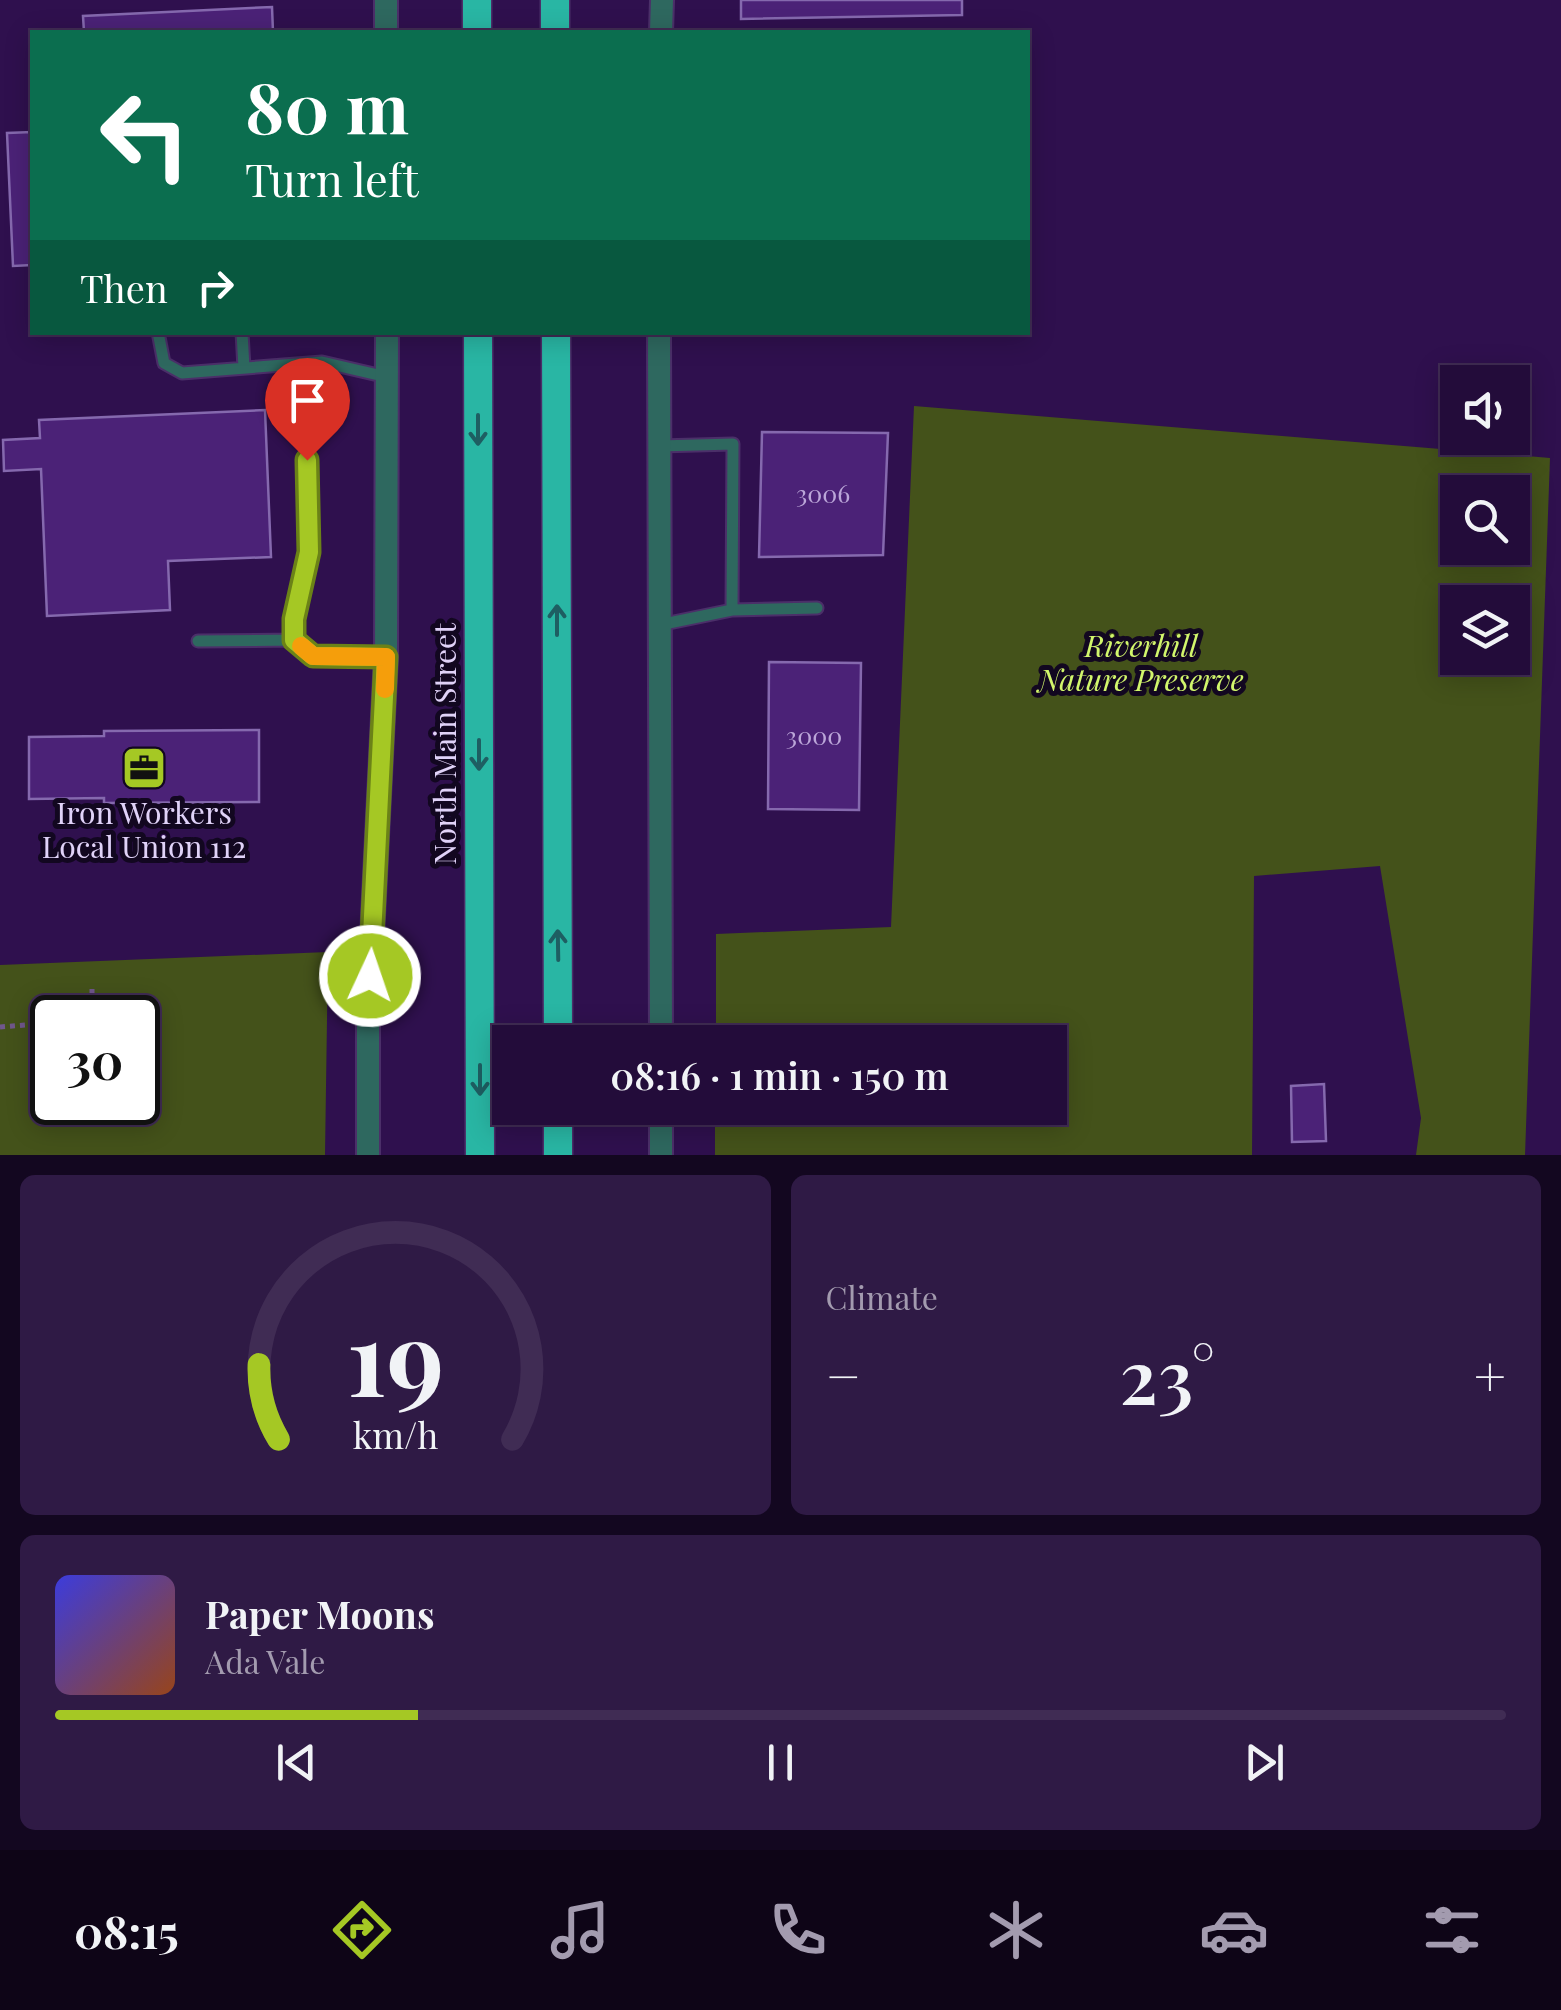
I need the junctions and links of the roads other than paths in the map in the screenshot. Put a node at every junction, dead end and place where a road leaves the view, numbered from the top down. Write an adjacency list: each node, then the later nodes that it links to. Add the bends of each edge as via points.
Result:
1 (386, 0): 5 (street)
2 (476, 0): 6 (highway)
3 (555, 0): 7 (highway)
4 (662, 0): 8 (street)
5 (386, 30)
6 (477, 30)
7 (555, 30)
8 (662, 30)
9 (159, 335): 15 (lane, via 164,362 182,372)
10 (242, 335): 15 (lane)
11 (386, 335): 16 (street)
12 (478, 335): 30 (highway, North Main Street, one-way to 30)
13 (556, 335): 25 (highway, one-way to 13)
14 (659, 335): 18 (street)
15 (244, 368): 16 (lane, via 322,362)
16 (387, 377): 24 (street)
17 (307, 429): 22 (lane, via 309,552)
18 (660, 446): 20 (lane, via 733,444); 21 (street)
19 (817, 608): 20 (lane)
20 (732, 610): 21 (lane)
21 (658, 624): 26 (street)
22 (294, 640): 23 (lane); 24 (lane, via 313,656)
23 (198, 641)
24 (386, 657): 29 (street, via 368,1016)
25 (558, 1025)
26 (661, 1025)
27 (558, 1125): 31 (highway)
28 (662, 1125): 32 (street)
29 (368, 1155)
30 (480, 1155)
31 (558, 1155)
32 (662, 1155)

